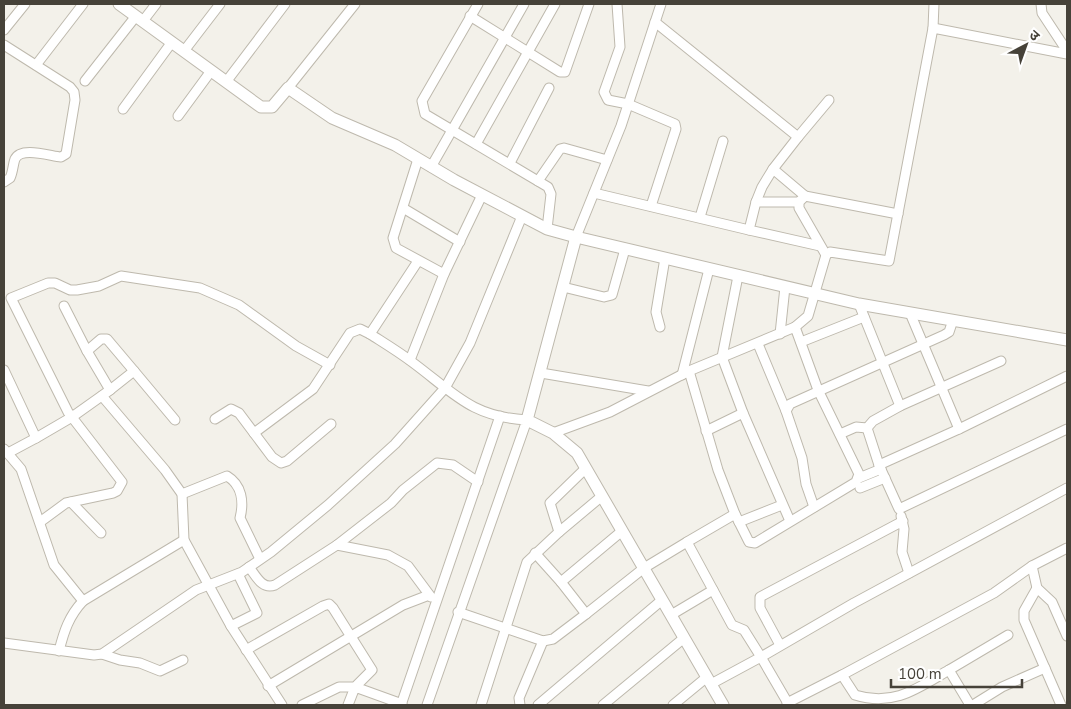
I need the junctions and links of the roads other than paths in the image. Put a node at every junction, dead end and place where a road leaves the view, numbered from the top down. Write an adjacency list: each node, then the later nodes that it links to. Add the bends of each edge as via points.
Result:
1 (25, 4): 20 (street)
2 (83, 4): 27 (street)
3 (119, 4): 17 (street)
4 (156, 4): 17 (street)
5 (220, 4): 24 (street)
6 (285, 4): 30 (street)
7 (355, 4): 31 (street)
8 (478, 4): 16 (street)
9 (524, 4): 21 (street)
10 (555, 4): 25 (street)
11 (589, 4): 25 (street, via 565,72)
12 (617, 4): 34 (street, via 620,47 604,92 608,100)
13 (661, 4): 18 (street)
14 (934, 4): 19 (street)
15 (1041, 4): 26 (street, via 1042,13)
16 (470, 16): 21 (street); 37 (street, via 422,101 425,114)
17 (139, 18): 22 (street); 29 (street)
18 (655, 22): 34 (street); 38 (street)
19 (933, 28): 26 (street); 54 (street)
20 (4, 30)
21 (504, 38): 25 (street); 37 (street)
22 (172, 42): 24 (street); 35 (street)
23 (4, 45): 27 (street)
24 (184, 51): 28 (street)
25 (528, 53): 40 (street)
26 (1067, 53)
27 (36, 64): 47 (street, via 74,92 68,149 61,157 19,154 10,178)
28 (211, 71): 30 (street); 36 (street)
29 (85, 81)
30 (226, 82): 31 (street, via 267,109)
31 (288, 88): 41 (street, via 332,118 395,145)
32 (548, 88): 43 (street)
33 (829, 100): 38 (street)
34 (628, 104): 42 (street); 52 (street, via 675,124)
35 (123, 109)
36 (178, 116)
37 (451, 129): 40 (street); 44 (street)
38 (798, 137): 45 (street)
39 (724, 141): 56 (street)
40 (476, 144): 43 (street)
41 (418, 159): 44 (street); 53 (street)
42 (607, 160): 46 (street, via 560,149); 48 (street)
43 (510, 163): 46 (street)
44 (431, 166): 49 (street)
45 (773, 169): 50 (street); 51 (street)
46 (538, 181): 57 (street, via 551,190)
47 (4, 182)
48 (594, 193): 52 (street); 59 (street)
49 (482, 195): 55 (street); 60 (street)
50 (802, 199): 51 (street); 54 (street); 61 (street, via 799,208)
51 (756, 202): 58 (street)
52 (651, 206): 56 (street)
53 (403, 208): 60 (street); 65 (street, via 393,243)
54 (898, 214): 63 (street, via 889,261 830,252)
55 (522, 216): 57 (street); 97 (street, via 470,343)
56 (700, 218): 58 (street)
57 (547, 229): 59 (street)
58 (749, 230): 61 (street)
59 (576, 237): 62 (street); 69 (street)
60 (460, 242): 67 (street)
61 (820, 246): 63 (street)
62 (625, 249): 64 (street); 69 (street, via 612,295 604,297)
63 (826, 255): 71 (street)
64 (665, 258): 66 (street); 78 (street, via 656,312)
65 (418, 261): 67 (street); 80 (street)
66 (709, 269): 68 (street); 94 (street)
67 (444, 274): 88 (street)
68 (738, 276): 70 (street); 87 (street)
69 (563, 287): 95 (street)
70 (785, 287): 71 (street); 81 (street)
71 (814, 293): 73 (street); 79 (street, via 808,316)
72 (7, 300): 91 (street, via 48,283 77,290 99,286 121,276 200,288 239,305 296,346); 105 (street)
73 (858, 304): 75 (street); 76 (street)
74 (64, 306): 86 (street)
75 (910, 313): 77 (street); 85 (street)
76 (864, 317): 83 (street); 90 (street)
77 (953, 320): 82 (street); 85 (street, via 949,332)
78 (660, 327)
79 (795, 327): 81 (street); 83 (street)
80 (370, 334): 88 (street); 91 (street, via 354,329)
81 (780, 334): 84 (street)
82 (1067, 340)
83 (801, 342): 99 (street)
84 (758, 344): 87 (street); 103 (street)
85 (923, 345): 90 (street); 98 (street)
86 (86, 351): 93 (street, via 100,339 107,339); 101 (street)
87 (722, 357): 94 (street); 104 (street)
88 (410, 360): 97 (street)
89 (1001, 361): 98 (street)
90 (882, 362): 99 (street); 102 (street)
91 (330, 365): 115 (street, via 313,389)
92 (4, 370): 118 (street)
93 (134, 371): 101 (street); 108 (street)
94 (685, 373): 100 (street); 114 (street)
95 (541, 374): 100 (street); 109 (street)
96 (1067, 376): 112 (street)
97 (445, 388): 106 (street, via 465,404); 144 (street, via 394,444 328,505)
98 (942, 389): 102 (street); 112 (street)
99 (818, 390): 103 (street, via 790,404); 117 (street)
100 (648, 392): 116 (street, via 595,418)
101 (106, 393): 105 (street); 126 (street)
102 (900, 406): 111 (street)
103 (786, 411): 130 (street)
104 (743, 413): 114 (street); 129 (street)
105 (72, 417): 118 (street); 128 (street, via 122,482 113,493)
106 (502, 417): 109 (street); 123 (street)
107 (215, 419): 115 (street, via 231,409)
108 (175, 420)
109 (522, 420): 116 (street); 158 (street)
110 (331, 424): 115 (street, via 281,463 272,457)
111 (867, 428): 117 (street, via 856,427); 121 (street)
112 (959, 429): 121 (street)
113 (1067, 429): 131 (street)
114 (706, 431): 132 (street)
115 (254, 433)
116 (553, 433): 120 (street, via 577,453)
117 (840, 434): 122 (street)
118 (36, 438): 119 (street)
119 (6, 451): 135 (street, via 21,468)
120 (586, 468): 127 (street); 138 (street, via 550,503)
121 (881, 470): 122 (street); 124 (street); 131 (street)
122 (859, 478): 130 (street)
123 (478, 482): 141 (street, via 453,464 438,463); 157 (street)
124 (860, 488)
125 (1067, 488): 148 (street)
126 (182, 494): 139 (street); 144 (street, via 227,476 233,479 243,497 240,518)
127 (602, 496): 136 (street); 138 (street)
128 (71, 502): 135 (street); 137 (street)
129 (782, 505): 132 (street); 133 (street)
130 (814, 507): 133 (street)
131 (899, 509): 134 (street)
132 (737, 518): 133 (street, via 752,544); 140 (street)
133 (790, 521)
134 (903, 521): 148 (street, via 902,552); 169 (street, via 760,597 760,608)
135 (40, 522): 156 (street, via 54,565)
136 (622, 531): 147 (street); 150 (street)
137 (101, 532)
138 (559, 532): 143 (street)
139 (184, 540): 151 (street); 156 (street)
140 (687, 542): 147 (street); 153 (street)
141 (337, 545): 146 (street, via 271,586 261,584); 154 (street, via 388,555 408,566)
142 (1067, 548): 145 (street)
143 (535, 553): 150 (street); 162 (street, via 528,562)
144 (260, 559): 146 (street)
145 (1032, 566): 152 (street); 177 (street, via 994,593)
146 (249, 567): 149 (street)
147 (644, 568): 155 (street); 159 (street)
148 (909, 573): 169 (street)
149 (238, 574): 151 (street); 161 (street, via 257,613)
150 (561, 582): 159 (street)
151 (207, 585): 161 (street); 172 (street)
152 (1037, 588): 165 (street, via 1052,602); 175 (street, via 1024,611 1024,620)
153 (713, 590): 160 (street); 173 (street, via 732,625 744,630)
154 (429, 594): 157 (street); 164 (street, via 403,604)
155 (662, 600): 160 (street); 189 (street)
156 (83, 601): 171 (street, via 68,621)
157 (436, 604): 185 (street)
158 (458, 612): 162 (street); 186 (street)
159 (586, 614): 167 (street, via 553,639)
160 (672, 615): 166 (street)
161 (231, 626): 170 (street)
162 (506, 630): 167 (street); 187 (street)
163 (1008, 635): 176 (street)
164 (350, 636): 170 (street, via 329,604); 179 (street); 180 (street, via 372,670)
165 (1067, 636)
166 (684, 638): 178 (street); 190 (street)
167 (543, 641): 188 (street, via 519,698)
168 (4, 643): 171 (street)
169 (780, 645): 173 (street)
170 (246, 650): 179 (street)
171 (59, 651): 172 (street)
172 (102, 654): 174 (street, via 160,671)
173 (760, 657): 178 (street); 181 (street)
174 (183, 660)
175 (1045, 668): 193 (street); 194 (street)
176 (949, 670): 177 (street, via 898,698 855,695); 193 (street)
177 (842, 675): 181 (street)
178 (709, 681): 191 (street); 192 (street)
179 (268, 686): 182 (street)
180 (355, 687): 183 (street, via 339,687); 184 (street); 185 (street)
181 (788, 704)
182 (282, 705)
183 (302, 705)
184 (348, 705)
185 (401, 705)
186 (427, 705)
187 (481, 705)
188 (520, 705)
189 (538, 705)
190 (603, 705)
191 (673, 705)
192 (723, 705)
193 (971, 705)
194 (1062, 705)

